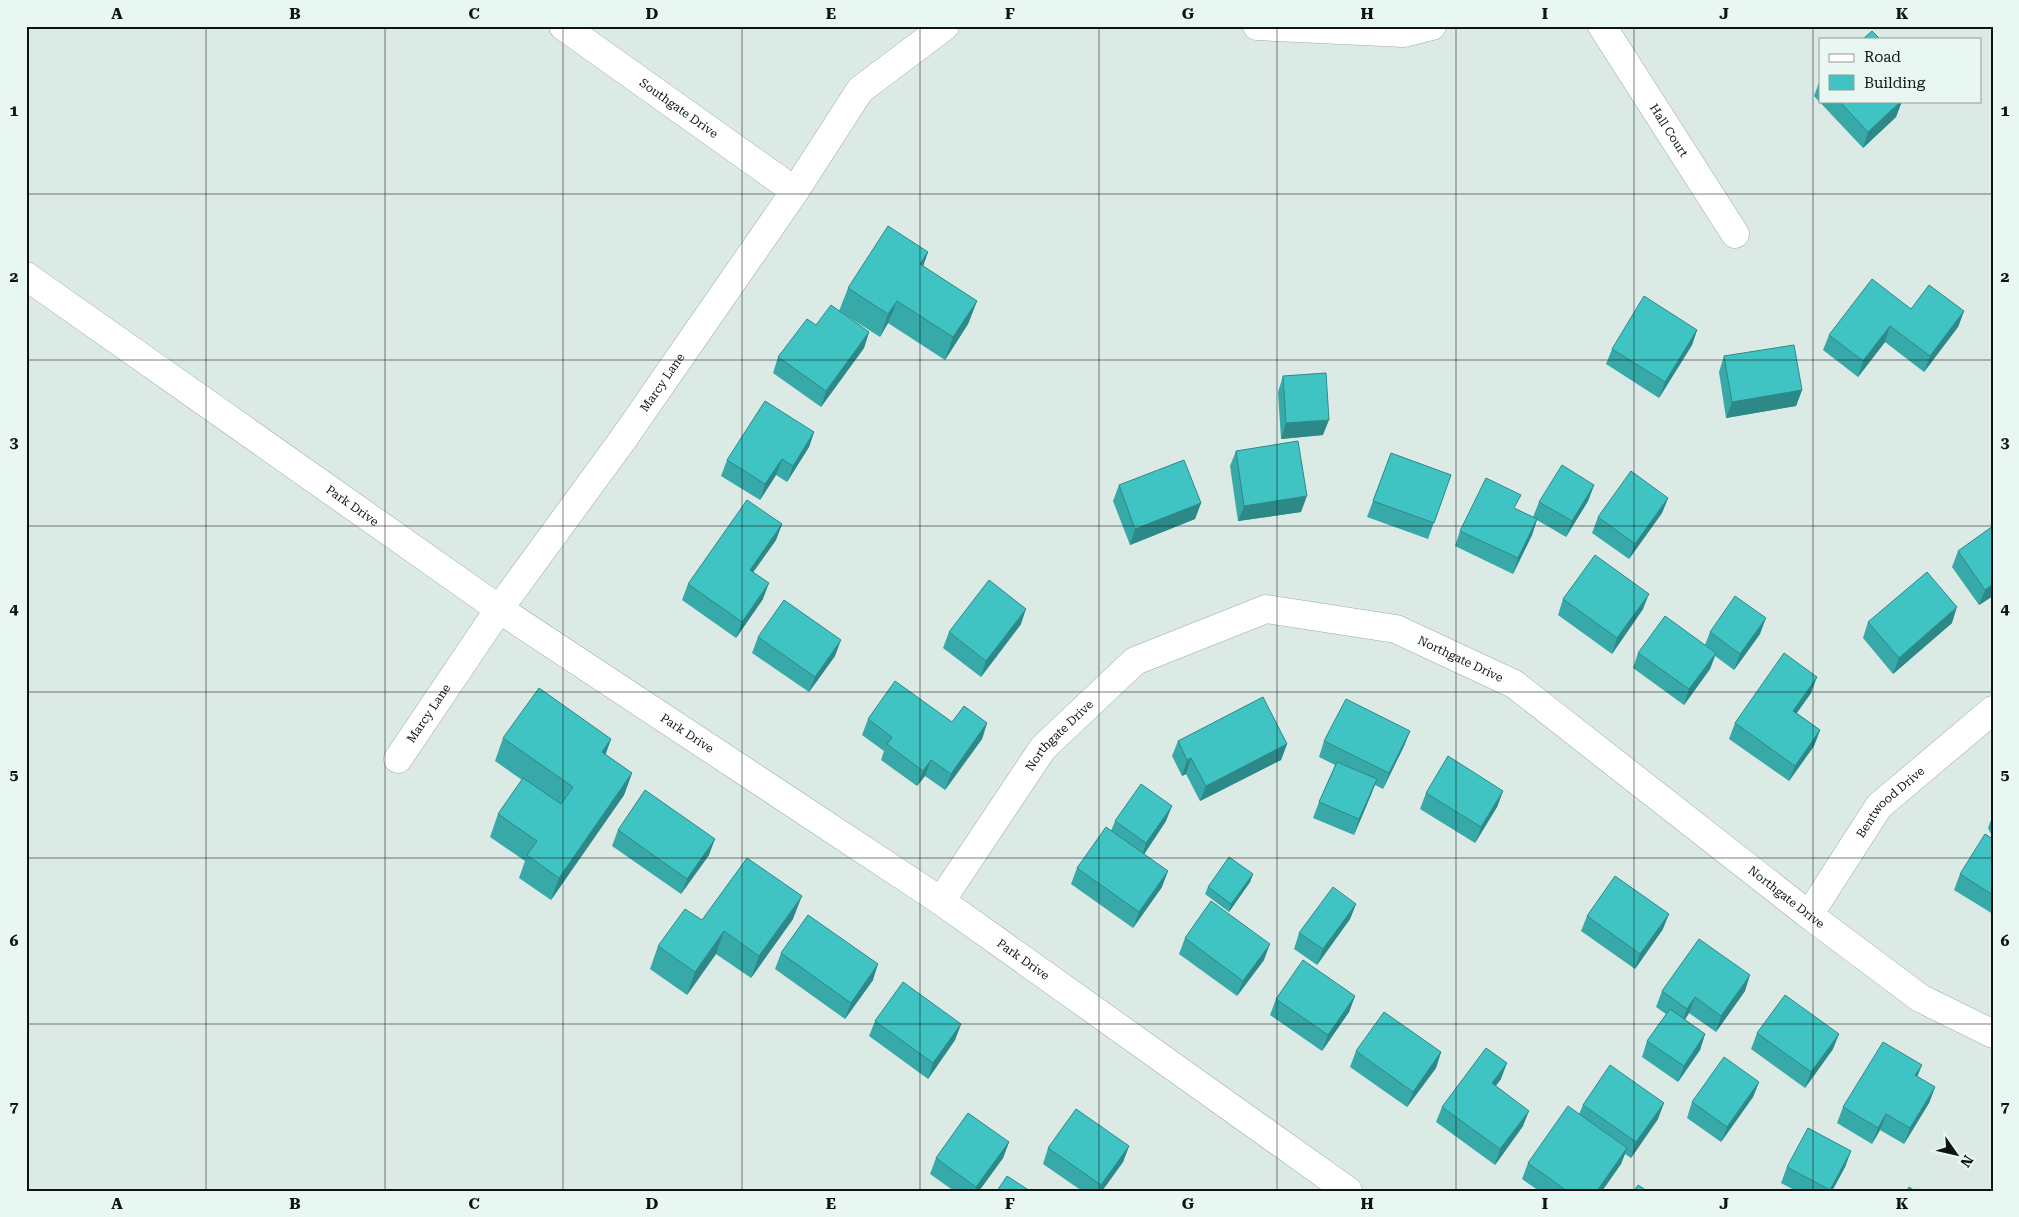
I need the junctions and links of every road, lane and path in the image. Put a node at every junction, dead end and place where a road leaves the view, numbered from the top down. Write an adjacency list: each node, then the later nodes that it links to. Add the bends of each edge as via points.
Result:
1 (563, 26): 6 (street, Southgate Drive)
2 (945, 26): 6 (street, Marcy Lane, via 860,90)
3 (1257, 26): 4 (street, via 1404,33)
4 (1432, 26)
5 (1602, 26): 7 (street, Hall Court)
6 (795, 191): 9 (street, Marcy Lane, via 624,438)
7 (1735, 234)
8 (26, 276): 9 (street, Park Drive)
9 (499, 609): 11 (street, Marcy Lane); 12 (street, Park Drive)
10 (1993, 710): 13 (street, Bentwood Drive, via 1879,806)
11 (398, 759)
12 (941, 901): 13 (street, Northgate Drive, via 1043,748 1135,661 1266,609 1396,630 1514,684); 15 (street, Park Drive)
13 (1809, 915): 14 (street, Northgate Drive, via 1920,998)
14 (1993, 1034)
15 (1348, 1191)

